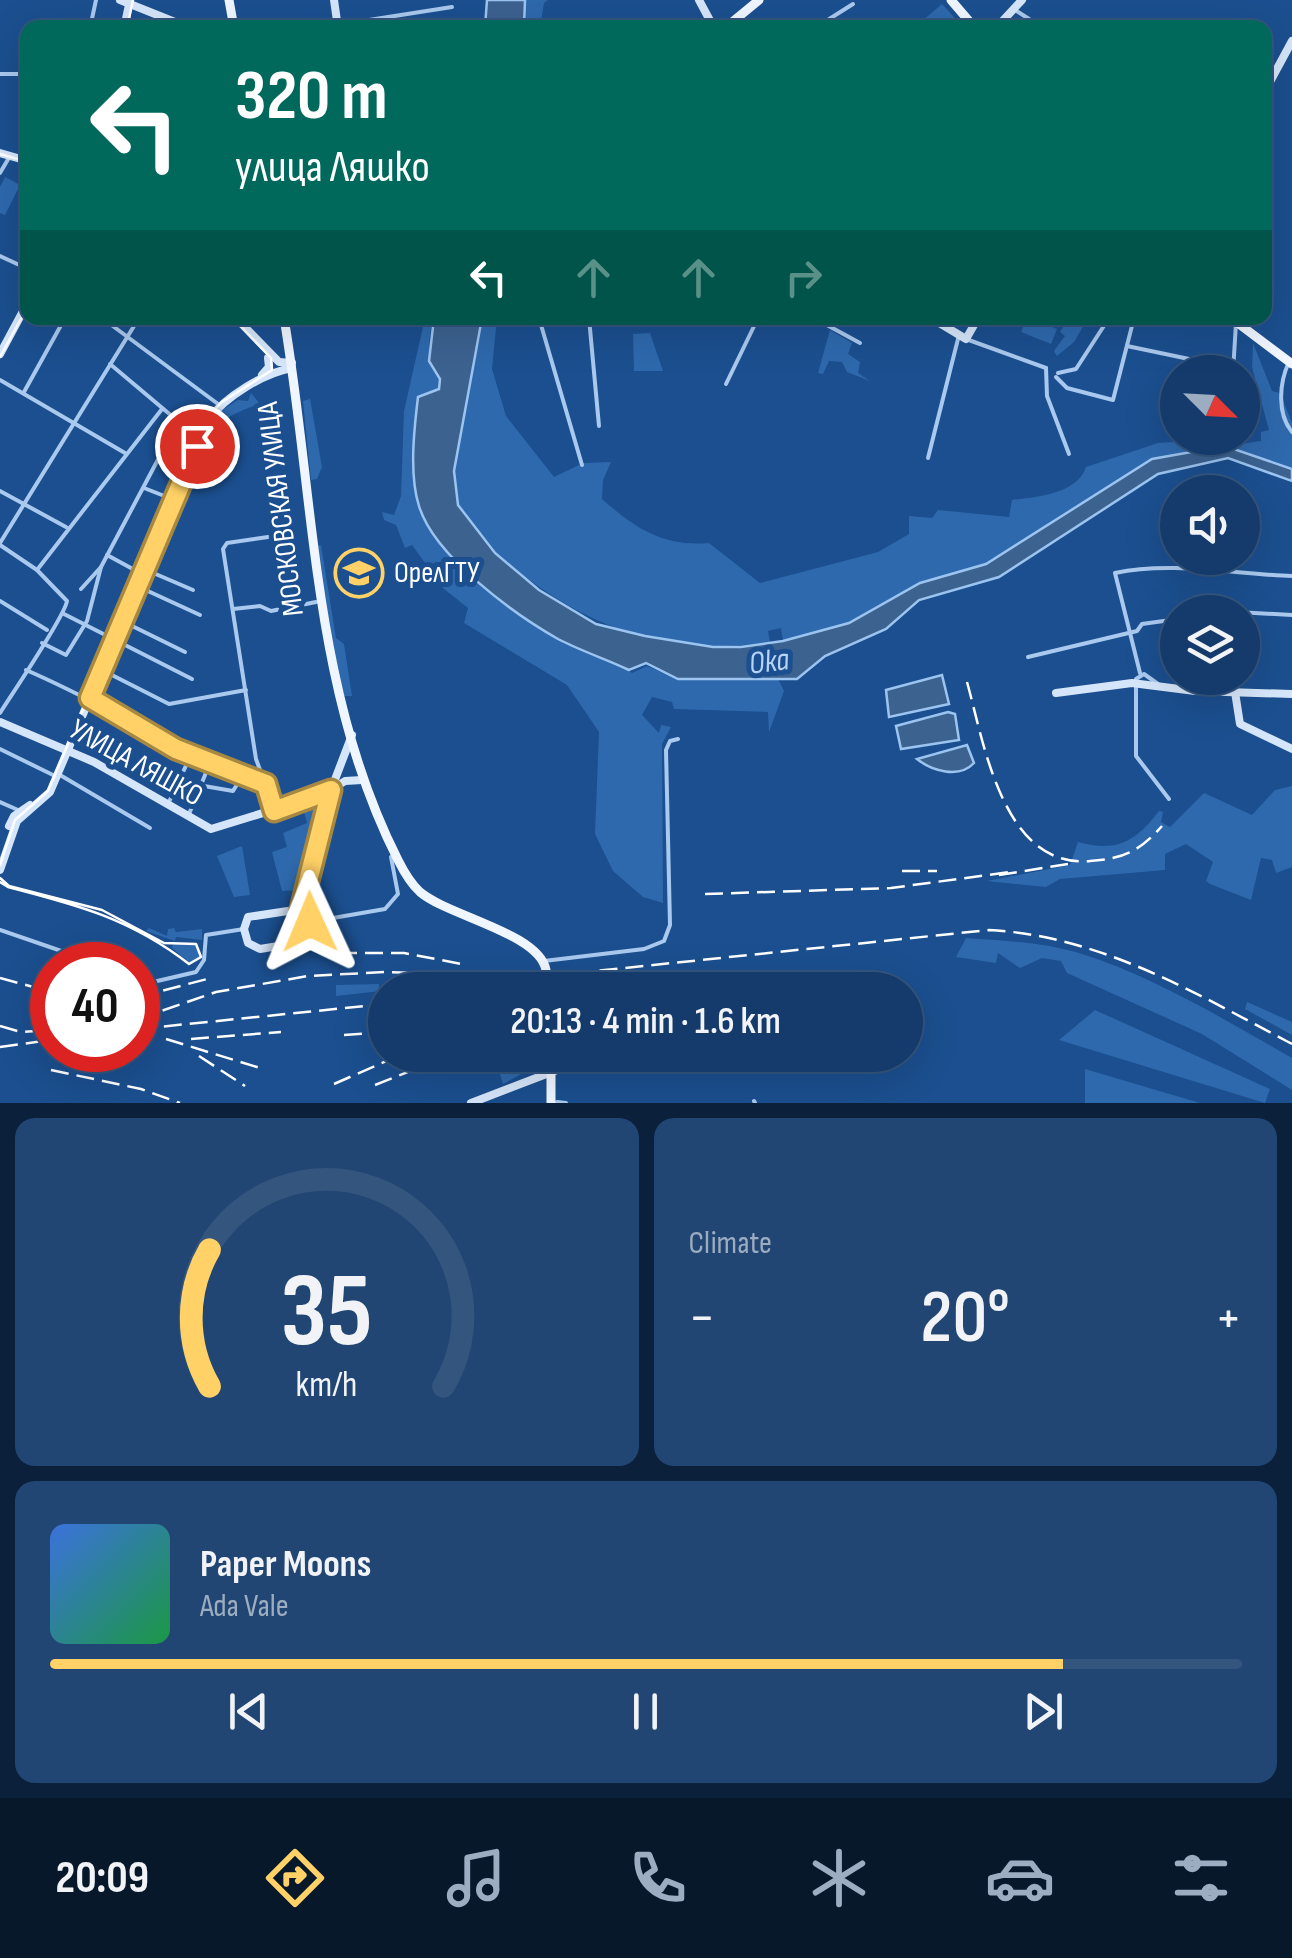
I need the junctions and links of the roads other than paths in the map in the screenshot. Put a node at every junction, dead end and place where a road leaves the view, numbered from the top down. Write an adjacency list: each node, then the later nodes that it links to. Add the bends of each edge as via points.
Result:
1 (759, 0): 9 (main road)
2 (1022, 0): 6 (street)
3 (130, 1): 7 (street)
4 (853, 4): 10 (street)
5 (452, 7): 8 (street)
6 (1015, 10): 11 (street); 12 (street)
7 (172, 20)
8 (374, 20)
9 (735, 20)
10 (828, 20)
11 (1004, 20)
12 (1031, 20)
13 (1292, 41): 14 (street)
14 (1272, 78)
15 (0, 153): 16 (street)
16 (10, 156): 17 (street); 18 (street)
17 (20, 159)
18 (0, 174)
19 (20, 317): 40 (street)
20 (21, 325): 44 (street)
21 (61, 325): 52 (street)
22 (112, 325): 36 (street)
23 (134, 325): 36 (street)
24 (239, 325): 46 (street)
25 (282, 325): 46 (main road, МОСКОВСКАЯ УЛИЦА)
26 (542, 325): 63 (street)
27 (591, 325): 57 (street)
28 (755, 325): 51 (street)
29 (827, 325): 38 (street)
30 (942, 325): 37 (street)
31 (972, 325): 37 (street)
32 (1104, 325): 48 (street, via 1076,369)
33 (1132, 325): 39 (street)
34 (1234, 325): 42 (street)
35 (1240, 325): 43 (main road)
36 (127, 336): 45 (street); 53 (street)
37 (962, 337): 47 (street); 62 (street)
38 (860, 343)
39 (1127, 346): 41 (street); 48 (street, via 1113,400 1067,388)
40 (0, 354)
41 (1167, 355)
42 (1233, 355)
43 (1288, 362): 59 (street, via 1281,392)
44 (0, 363)
45 (110, 364): 54 (street); 56 (street)
46 (280, 366): 53 (street); 73 (main road, МОСКОВСКАЯ УЛИЦА)
47 (1046, 368): 48 (street, via 1055,367); 49 (street)
48 (1057, 375): 49 (street)
49 (1048, 378): 61 (street)
50 (0, 380): 52 (street)
51 (726, 384)
52 (24, 393): 56 (street)
53 (219, 404): 55 (street)
54 (162, 410): 58 (street); 60 (street)
55 (206, 419): 58 (street); 66 (street)
56 (74, 420): 60 (street); 67 (street)
57 (599, 426)
58 (179, 428): 64 (street)
59 (1292, 432)
60 (126, 453): 68 (street)
61 (1069, 454)
62 (928, 458)
63 (582, 465)
64 (144, 488): 66 (street); 71 (street)
65 (0, 491): 67 (street)
66 (171, 499): 75 (street)
67 (24, 504): 68 (street); 70 (street)
68 (66, 527): 74 (street)
69 (268, 537): 82 (street, via 223,548)
70 (0, 544): 74 (street)
71 (107, 555): 72 (street); 75 (street)
72 (101, 566): 78 (street); 89 (street)
73 (314, 568): 81 (main road, МОСКОВСКАЯ УЛИЦА); 113 (main road, МОСКОВСКАЯ УЛИЦА)
74 (37, 570): 84 (street, via 66,597)
75 (141, 572): 77 (street); 79 (street); 93 (street)
76 (1292, 576): 92 (street, via 1153,564 1115,573)
77 (137, 586): 85 (street); 87 (street)
78 (81, 588)
79 (193, 590)
80 (0, 602): 90 (street)
81 (316, 602): 82 (street); 113 (main road, МОСКОВСКАЯ УЛИЦА)
82 (233, 610): 105 (street)
83 (1260, 613): 86 (street)
84 (64, 614): 89 (street); 90 (street)
85 (200, 615)
86 (1292, 615)
87 (122, 622): 93 (street); 96 (street)
88 (1160, 622): 91 (street)
89 (85, 624): 93 (street); 94 (street, via 66,654)
90 (48, 631): 94 (street)
91 (1137, 631): 92 (street); 95 (street)
92 (1130, 632): 95 (street); 97 (street)
93 (112, 639): 99 (street); 101 (street); 110 (street)
94 (42, 643): 98 (street)
95 (1134, 644): 100 (street)
96 (185, 652)
97 (1028, 656)
98 (26, 670): 110 (street); 111 (street)
99 (102, 670): 105 (street, via 170,704); 110 (street)
100 (1140, 674): 102 (street); 103 (street)
101 (192, 679)
102 (1138, 684): 104 (street); 106 (street); 126 (street, via 1136,756)
103 (1160, 686)
104 (1160, 687)
105 (246, 690): 123 (street)
106 (1056, 693)
107 (1260, 693): 108 (street)
108 (1292, 694)
109 (1235, 695): 117 (street, via 1240,724)
110 (88, 696): 115 (street); 118 (street)
111 (0, 713)
112 (0, 722): 115 (street, УЛИЦА ЛЯШКО)
113 (350, 737): 122 (main road, МОСКОВСКАЯ УЛИЦА); 125 (street); 141 (main road, МОСКОВСКАЯ УЛИЦА, via 412,884 534,949)
114 (678, 740): 141 (street, via 666,750 667,937 644,949)
115 (66, 748): 120 (street); 128 (street, УЛИЦА ЛЯШКО)
116 (0, 749): 120 (street)
117 (1292, 749)
118 (191, 754): 119 (street); 128 (street)
119 (210, 763): 121 (street); 124 (street)
120 (55, 774): 130 (street, via 43,796); 132 (street); 135 (street, via 45,800 16,821)
121 (243, 776): 123 (street); 124 (street, via 230,792)
122 (362, 780): 125 (street, УЛИЦА ЛЯШКО, via 345,780); 134 (main road, МОСКОВСКАЯ УЛИЦА)
123 (266, 784): 129 (street)
124 (204, 786): 131 (street)
125 (331, 790): 129 (street, УЛИЦА ЛЯШКО); 136 (street)
126 (1168, 799)
127 (0, 802): 130 (street)
128 (168, 805): 131 (street, УЛИЦА ЛЯШКО)
129 (274, 811): 131 (street, УЛИЦА ЛЯШКО, via 216,830)
130 (20, 812): 133 (street)
131 (187, 817)
132 (150, 828)
133 (0, 854)
134 (391, 856): 137 (street, via 398,894 386,910); 141 (main road, МОСКОВСКАЯ УЛИЦА, via 420,897 520,946)
135 (0, 870)
136 (301, 909): 137 (street); 138 (street, via 252,914)
137 (310, 922): 138 (street, via 303,942 260,949 250,945)
138 (244, 929): 142 (street, via 207,934 196,972)
139 (0, 930): 140 (street)
140 (35, 942)
141 (543, 966)
142 (160, 981)
143 (542, 1072): 147 (street)
144 (549, 1072): 147 (street)
145 (555, 1072): 148 (main road)
146 (555, 1072): 151 (main road)
147 (535, 1077): 148 (street); 149 (street)
148 (553, 1083): 151 (main road)
149 (491, 1099): 150 (street)
150 (471, 1103)
151 (555, 1103): 152 (street)
152 (566, 1103)

